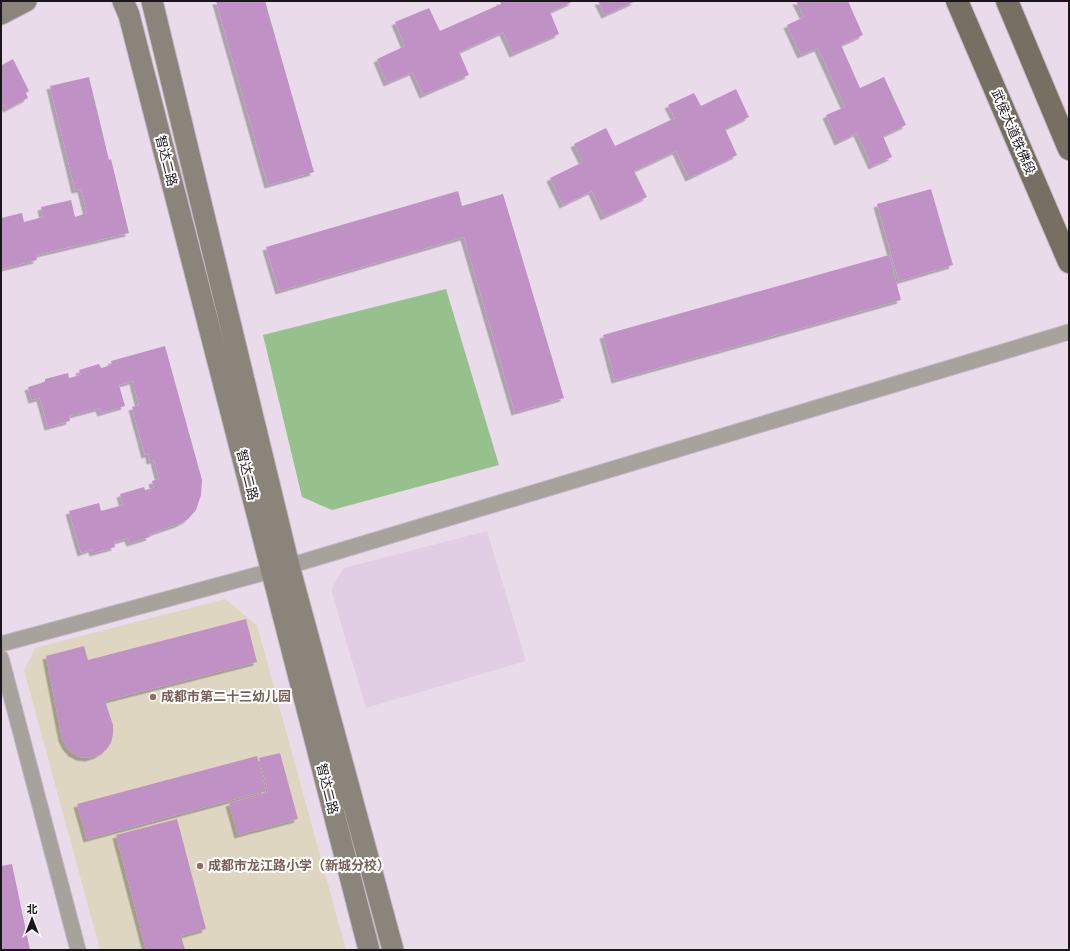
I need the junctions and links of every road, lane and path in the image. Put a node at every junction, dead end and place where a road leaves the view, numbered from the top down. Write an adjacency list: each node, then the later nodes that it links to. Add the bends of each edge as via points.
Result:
1 (26, 1): 6 (street)
2 (124, 1): 10 (street, 智达二路)
3 (152, 1): 10 (street, 智达二路)
4 (957, 1): 8 (main road, 武侯大道铁佛段)
5 (1007, 1): 7 (main road)
6 (1, 14)
7 (1069, 149)
8 (1069, 262)
9 (1069, 332): 10 (street)
10 (280, 568): 11 (street); 14 (street, 智达二路); 15 (street, 智达二路)
11 (1, 644)
12 (1, 658): 13 (street)
13 (78, 950)
14 (369, 950)
15 (393, 950)

